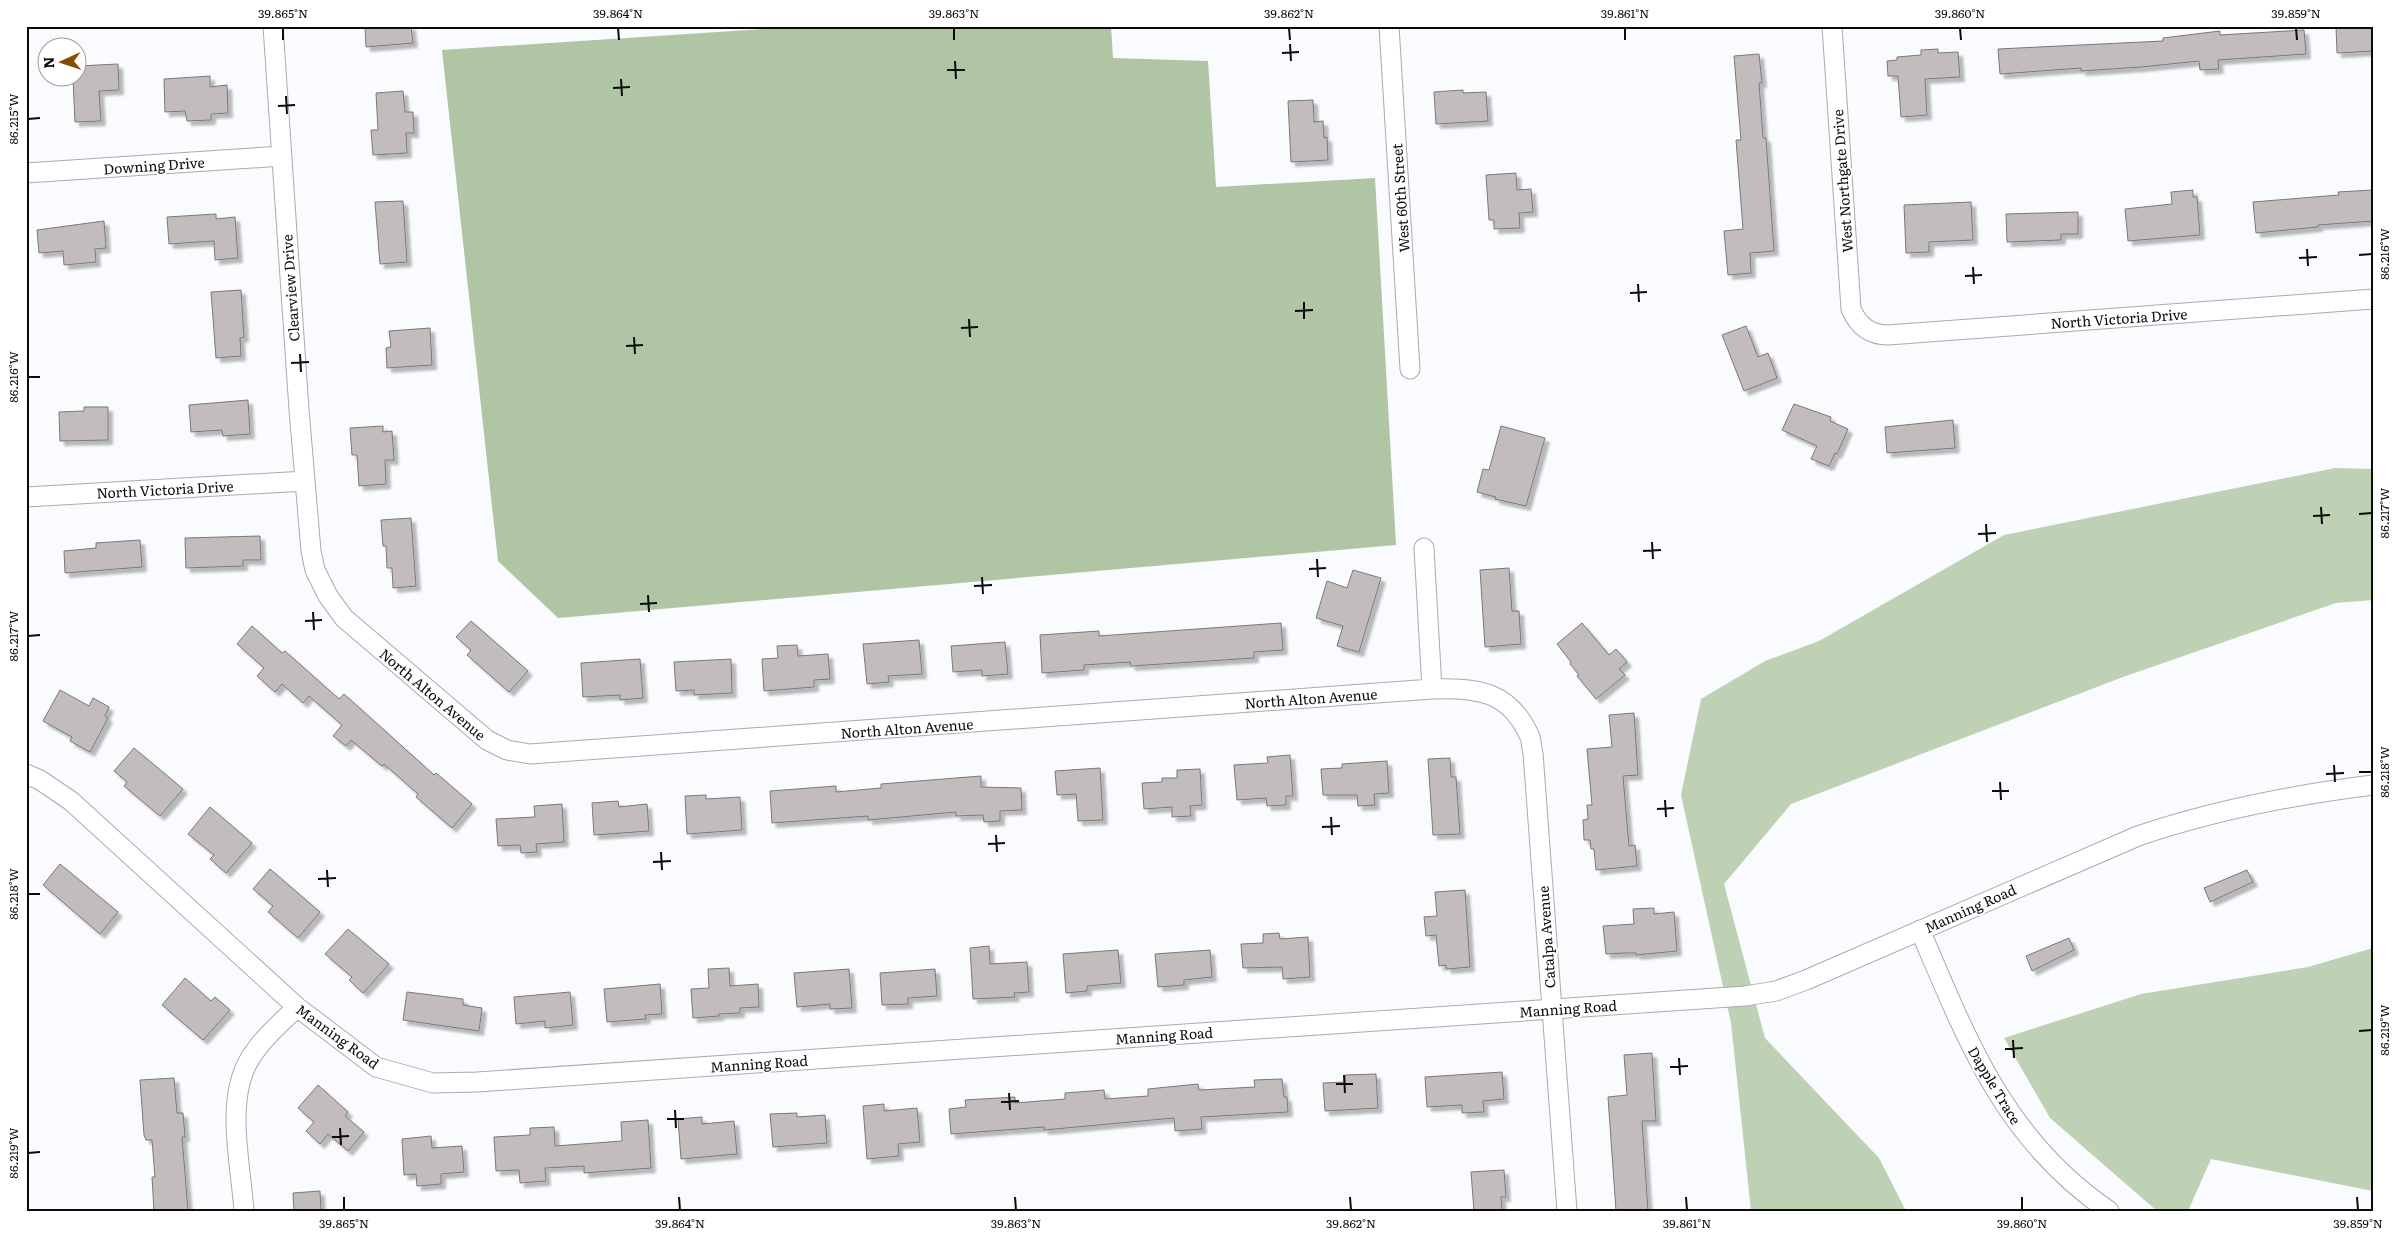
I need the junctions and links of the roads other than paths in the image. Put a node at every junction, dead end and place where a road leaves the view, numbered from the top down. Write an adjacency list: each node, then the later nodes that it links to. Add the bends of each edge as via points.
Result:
1 (273, 26): 4 (street, Clearview Drive)
2 (1389, 26): 8 (street, West 60th Street)
3 (1832, 26): 7 (street, West Northgate Drive, via 1850,309)
4 (282, 156): 5 (street, Downing Drive); 9 (street, Clearview Drive)
5 (26, 173)
6 (2373, 299): 7 (street, North Victoria Drive, via 1888,335)
7 (1866, 330)
8 (1410, 369)
9 (305, 481): 10 (street, North Victoria Drive); 12 (street, Clearview Drive, via 315,570)
10 (26, 497)
11 (1424, 548): 13 (street)
12 (333, 604): 13 (street, North Alton Avenue, via 344,618 474,731 500,746 530,754)
13 (1432, 689): 14 (street, North Alton Avenue, via 1461,688 1491,695 1513,711)
14 (1523, 724): 19 (street, Catalpa Avenue, via 1533,753)
15 (26, 774): 18 (street, Manning Road, via 71,801)
16 (2373, 785): 17 (street, Manning Road, via 2272,799 2174,824 2104,850)
17 (1920, 930): 19 (street, Manning Road, via 1806,980 1760,994); 22 (street, Dapple Trace, via 1975,1056 2010,1113 2052,1163)
18 (297, 1007): 19 (street, Manning Road, via 376,1067 433,1083); 20 (street, via 253,1054 238,1092 236,1117)
19 (1552, 1009): 21 (street, Catalpa Avenue)
20 (244, 1211)
21 (1566, 1211)
22 (2109, 1211)

